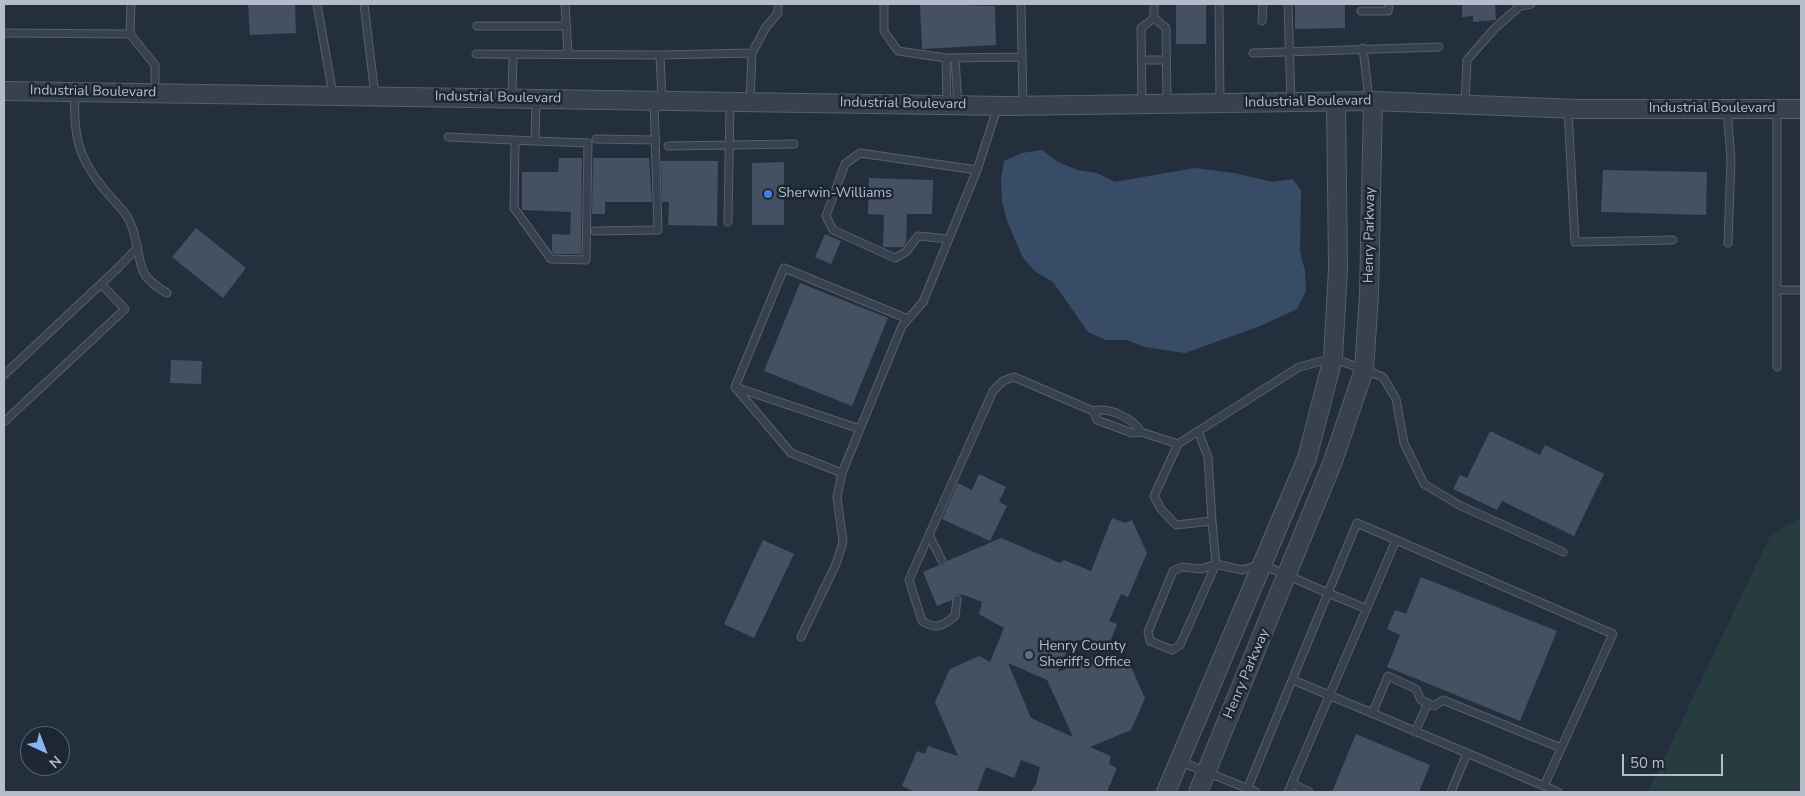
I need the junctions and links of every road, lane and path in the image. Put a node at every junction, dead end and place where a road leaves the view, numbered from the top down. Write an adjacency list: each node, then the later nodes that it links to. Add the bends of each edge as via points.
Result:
1 (131, 4): 21 (lane)
2 (318, 4): 39 (lane)
3 (364, 4): 40 (lane)
4 (565, 4): 19 (lane)
5 (778, 4): 24 (lane, via 778,13)
6 (884, 4): 32 (lane, via 884,31 898,51)
7 (1021, 4): 31 (lane)
8 (1154, 4): 16 (lane)
9 (1219, 4): 49 (lane)
10 (1263, 4): 17 (lane)
11 (1288, 4): 26 (lane)
12 (1389, 4): 15 (lane, via 1388,11)
13 (1531, 4): 14 (lane)
14 (1520, 5): 50 (lane, via 1467,60)
15 (1361, 11)
16 (1154, 18): 34 (lane, via 1141,28); 35 (lane, via 1166,28)
17 (1262, 21)
18 (477, 26): 19 (lane)
19 (567, 26): 29 (lane)
20 (4, 33): 21 (lane)
21 (130, 34): 38 (lane, via 155,65)
22 (1363, 48): 23 (lane); 26 (lane); 45 (lane)
23 (1439, 48)
24 (752, 52): 30 (lane); 47 (lane)
25 (1253, 53): 26 (lane)
26 (1289, 53): 48 (lane)
27 (476, 54): 28 (lane)
28 (513, 54): 29 (lane); 41 (lane)
29 (568, 54): 30 (lane)
30 (660, 55): 43 (lane)
31 (1022, 57): 33 (lane); 55 (lane)
32 (946, 58): 33 (lane); 53 (lane)
33 (955, 58): 53 (lane)
34 (1142, 60): 35 (lane); 51 (lane)
35 (1166, 60): 52 (lane)
36 (4, 91): 37 (street, Industrial Boulevard)
37 (75, 92): 38 (street, Industrial Boulevard); 74 (lane, via 76,140 83,158 127,218)
38 (155, 93): 39 (street, Industrial Boulevard)
39 (333, 96): 40 (street, Industrial Boulevard)
40 (375, 96): 41 (street, Industrial Boulevard)
41 (512, 98): 42 (street, Industrial Boulevard)
42 (536, 98): 43 (street, Industrial Boulevard); 64 (lane)
43 (658, 100): 46 (street, Industrial Boulevard); 62 (lane)
44 (1336, 101): 45 (street, Industrial Boulevard); 48 (street, Industrial Boulevard); 80 (street, via 1338,268)
45 (1371, 101): 50 (street, Industrial Boulevard); 82 (street, Henry Parkway, via 1369,295)
46 (730, 102): 47 (street, Industrial Boulevard); 65 (lane)
47 (750, 102): 53 (street, Industrial Boulevard)
48 (1290, 102): 49 (street, Industrial Boulevard)
49 (1220, 103): 52 (street, Industrial Boulevard)
50 (1465, 103): 56 (street, Industrial Boulevard)
51 (1142, 104): 52 (street, Industrial Boulevard); 55 (street, Industrial Boulevard)
52 (1167, 104)
53 (953, 105): 54 (street, Industrial Boulevard)
54 (998, 106): 55 (street, Industrial Boulevard); 68 (lane)
55 (1023, 106)
56 (1568, 108): 57 (street, Industrial Boulevard); 72 (lane, via 1575,242)
57 (1727, 109): 58 (street, Industrial Boulevard); 73 (lane, via 1731,159)
58 (1778, 109): 59 (street, Industrial Boulevard); 76 (lane)
59 (1801, 109)
60 (448, 136): 63 (lane)
61 (596, 139): 62 (lane)
62 (656, 140): 70 (lane, via 658,230)
63 (515, 141): 64 (lane); 64 (lane, via 514,208 551,259 586,260 588,143)
64 (535, 141)
65 (729, 144): 66 (lane); 67 (lane); 69 (lane)
66 (794, 144)
67 (668, 146)
68 (977, 170): 71 (lane); 71 (lane, via 860,153 846,164 826,216 833,230 895,258 906,252 918,236)
69 (728, 222)
70 (595, 231)
71 (949, 239): 79 (lane, via 923,302)
72 (1673, 240)
73 (1728, 243)
74 (138, 247): 75 (lane); 78 (lane, via 145,273)
75 (101, 284): 83 (lane); 86 (lane, via 125,309)
76 (1777, 290): 77 (lane); 81 (lane)
77 (1801, 290)
78 (167, 293)
79 (908, 319): 84 (lane, via 784,268); 87 (lane, via 902,326)
80 (1333, 358): 82 (lane); 88 (lane, via 1299,367); 98 (street, via 1307,458)
81 (1777, 367)
82 (1364, 370): 95 (lane, via 1383,377 1396,399 1404,443 1424,484 1459,505); 99 (street, Henry Parkway, via 1333,461)
83 (4, 375)
84 (735, 387): 87 (lane); 91 (lane, via 791,453)
85 (1093, 411): 89 (lane, via 1097,420 1132,433); 89 (lane, via 1102,408 1116,414 1136,423); 93 (lane, via 1014,377 1002,381 993,391)
86 (5, 421)
87 (860, 429): 91 (lane)
88 (1198, 431): 90 (lane); 92 (lane, via 1208,457)
89 (1141, 432): 90 (lane)
90 (1178, 444): 92 (lane, via 1154,496 1161,509 1176,524)
91 (842, 473): 103 (lane, via 837,497 843,542)
92 (1212, 521): 97 (lane)
93 (929, 535): 96 (lane); 101 (lane, via 909,580 922,621 931,627 944,626 956,616)
94 (1396, 540): 100 (lane, via 1357,523); 102 (lane); 109 (lane, via 1613,634)
95 (1563, 552)
96 (942, 561)
97 (1216, 564): 97 (lane, via 1201,569 1174,570 1148,632 1150,641 1172,650 1180,645); 98 (lane, via 1242,570)
98 (1261, 564): 99 (lane); 111 (street)
99 (1288, 575): 100 (lane); 112 (street, Henry Parkway)
100 (1328, 593): 102 (lane); 104 (lane)
101 (957, 599)
102 (1366, 609): 105 (lane)
103 (801, 637)
104 (1292, 680): 105 (lane); 115 (lane)
105 (1329, 696): 107 (lane); 113 (lane)
106 (1428, 703): 107 (lane, via 1421,700 1416,689 1388,676); 108 (lane); 109 (lane, via 1434,706 1444,700)
107 (1372, 714): 108 (lane)
108 (1415, 732): 110 (lane)
109 (1561, 748): 114 (lane)
110 (1467, 753): 114 (lane); 121 (lane)
111 (1179, 761): 112 (lane); 116 (street)
112 (1206, 773): 115 (lane); 117 (street, Henry Parkway)
113 (1293, 784): 119 (lane); 120 (lane)
114 (1544, 786): 122 (lane)
115 (1247, 790): 118 (lane)
116 (1166, 792)
117 (1198, 792)
118 (1256, 792)
119 (1288, 792)
120 (1309, 792)
121 (1451, 792)
122 (1558, 792)

